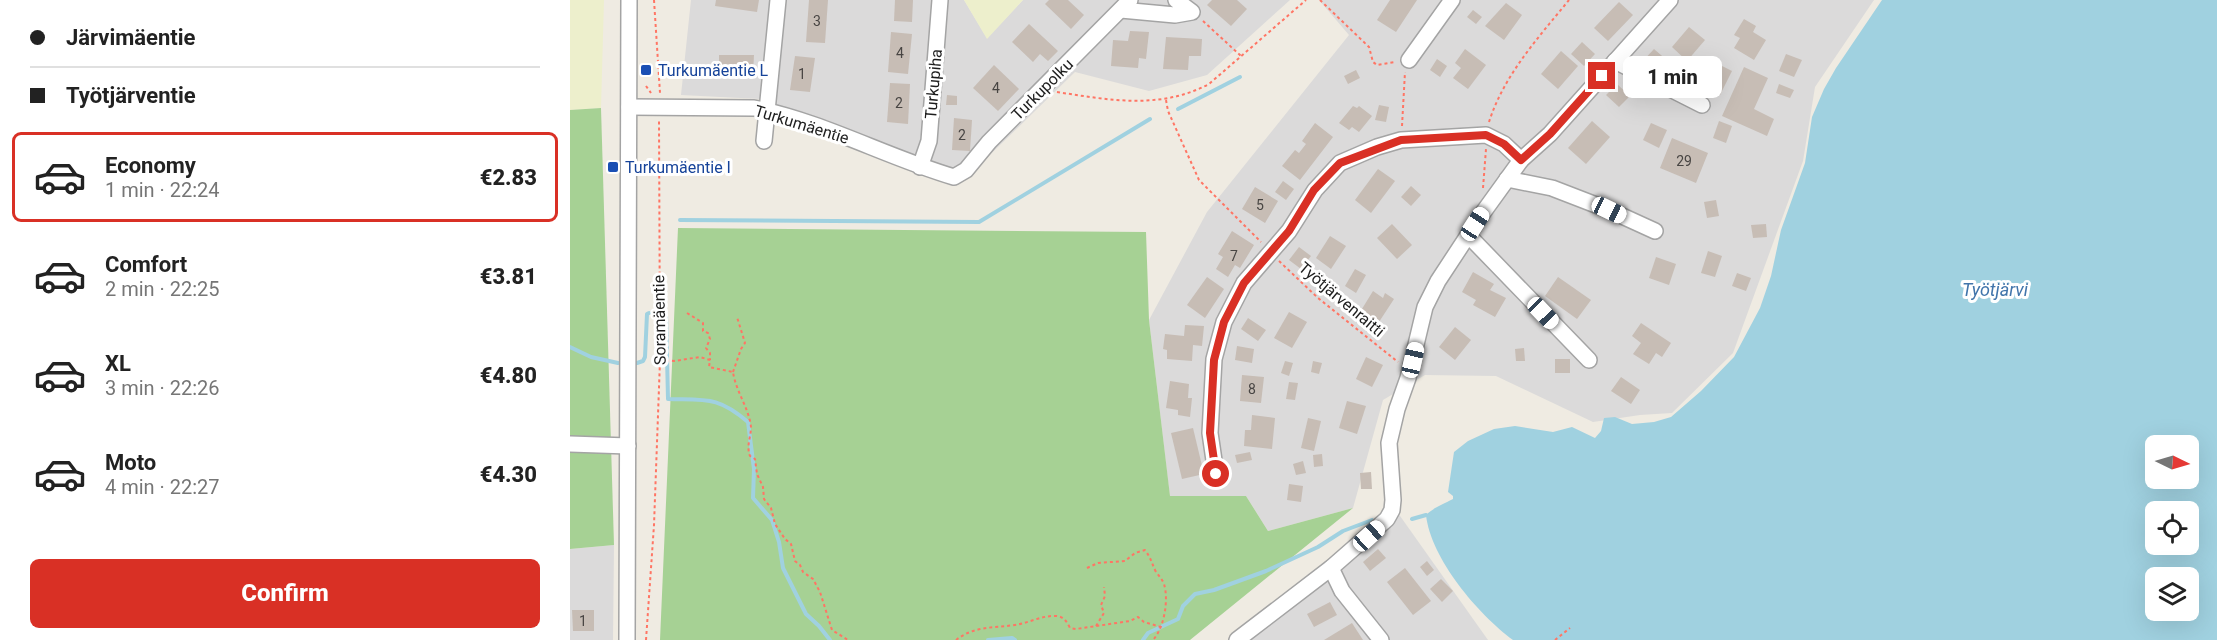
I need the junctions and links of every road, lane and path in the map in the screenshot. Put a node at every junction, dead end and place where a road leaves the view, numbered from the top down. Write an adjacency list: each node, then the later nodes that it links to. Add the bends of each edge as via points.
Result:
1 (628, 0): 21 (street, Soramäentie)
2 (654, 0): 18 (path, Soramäentie)
3 (778, 0): 22 (street)
4 (940, 0): 27 (street, Turkupiha, via 928,141)
5 (1176, 0): 12 (street)
6 (1306, 0): 13 (path)
7 (1320, 0): 14 (path, via 1369,47 1377,65)
8 (1452, 0): 14 (street)
9 (1569, 0): 23 (path, via 1505,85)
10 (1670, 0): 15 (street)
11 (1125, 5): 12 (street, Turkupolku, via 1176,15); 28 (street, Turkupolku)
12 (1192, 12): 13 (path)
13 (1242, 57): 19 (path, via 1209,84)
14 (1409, 60): 24 (path, via 1404,75)
15 (1615, 62): 20 (street); 26 (street)
16 (646, 86): 18 (path, via 648,92)
17 (1054, 92): 19 (path)
18 (660, 99): 21 (street, Turkumäentie); 22 (street, Turkumäentie); 36 (path, Soramäentie)
19 (1166, 100): 33 (path, Työtjärvenraitti, via 1199,180)
20 (1702, 105)
21 (629, 107): 42 (street, Soramäentie)
22 (768, 111): 25 (street); 27 (street, Turkumäentie, via 824,128)
23 (1486, 135): 24 (street); 26 (street, via 1504,144); 30 (path)
24 (1401, 140): 33 (street, via 1340,163 1314,190)
25 (764, 141)
26 (1521, 160): 29 (street)
27 (920, 167): 28 (street, Turkumäentie, via 954,177)
28 (966, 170)
29 (1507, 179): 31 (street, via 1552,188); 32 (street)
30 (1483, 191)
31 (1655, 231)
32 (1468, 235): 38 (street); 45 (street, via 1425,307 1389,443 1392,510 1387,519)
33 (1271, 253): 39 (path, Työtjärvenraitti, via 1318,298); 43 (street, via 1244,283 1224,322 1214,360 1210,433)
34 (687, 313): 37 (path, via 703,323 703,331 708,333 706,348)
35 (737, 317): 40 (path, via 745,343)
36 (660, 360): 37 (path); 51 (path, Soramäentie)
37 (710, 360): 40 (path, via 709,367)
38 (1588, 360)
39 (1406, 368)
40 (733, 372): 52 (path, via 749,416 748,451 755,459 764,499 775,524 791,544 795,561 820,592 832,630)
41 (570, 444): 42 (street)
42 (628, 446): 50 (street, Soramäentie)
43 (1216, 474)
44 (1087, 568): 48 (path, via 1125,561 1145,550 1165,588 1166,612)
45 (1331, 568): 55 (street); 56 (street, via 1342,591)
46 (1104, 587): 47 (path, via 1104,613)
47 (1095, 627): 48 (path, via 1138,617); 53 (path, via 1070,628 1059,616 1046,617 1016,625 984,627)
48 (1161, 627): 54 (path)
49 (1570, 628): 57 (path)
50 (627, 640)
51 (646, 640)
52 (848, 640)
53 (956, 640)
54 (1153, 640)
55 (1237, 640)
56 (1381, 640)
57 (1555, 640)

